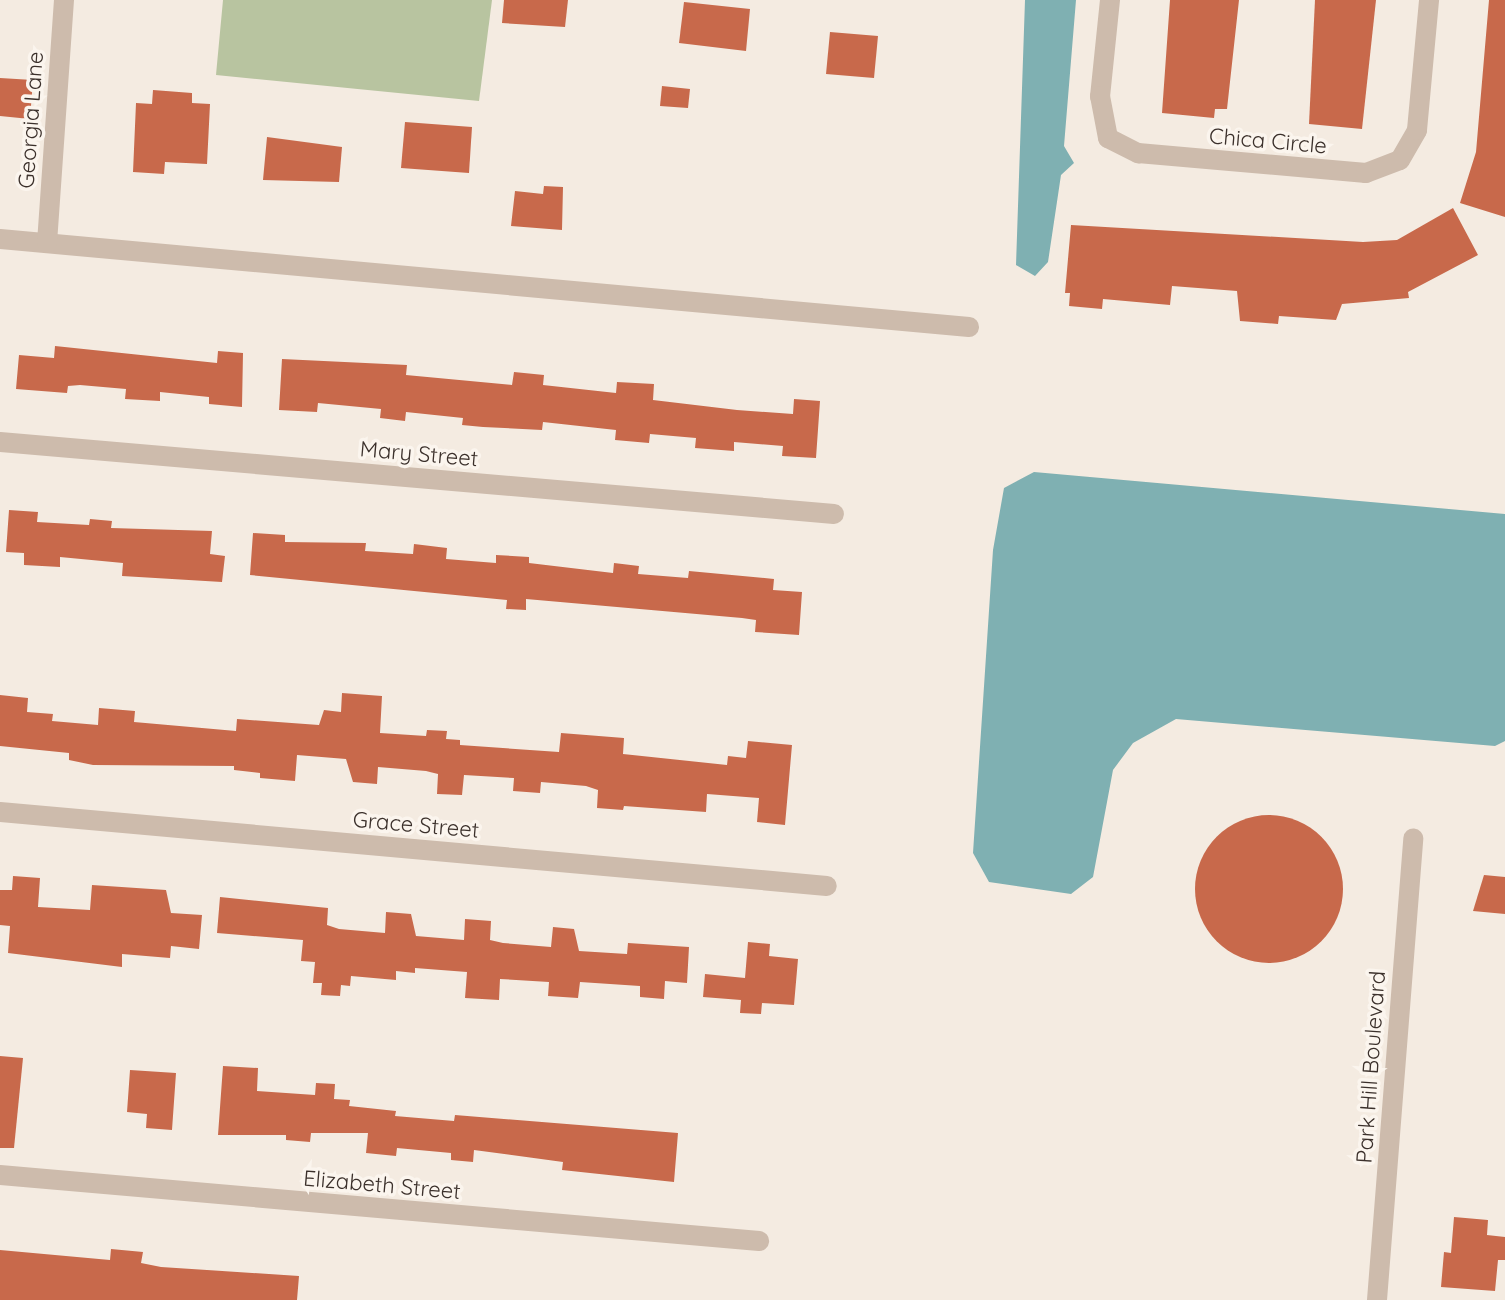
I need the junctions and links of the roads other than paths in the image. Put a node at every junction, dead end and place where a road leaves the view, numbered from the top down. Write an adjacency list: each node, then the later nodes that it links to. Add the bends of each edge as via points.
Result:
1 (64, 0): 5 (street, Georgia Lane)
2 (1110, 0): 3 (street, Chica Circle, via 1100,96 1108,138 1138,153 1366,173 1400,160 1417,130)
3 (1429, 0)
4 (0, 239): 5 (street)
5 (47, 243): 6 (street)
6 (969, 327)
7 (0, 442): 8 (street, Mary Street)
8 (834, 514)
9 (0, 812): 11 (street, Grace Street)
10 (1413, 838): 14 (street, Park Hill Boulevard)
11 (827, 886)
12 (0, 1175): 13 (street, Elizabeth Street)
13 (759, 1241)
14 (1377, 1300)

